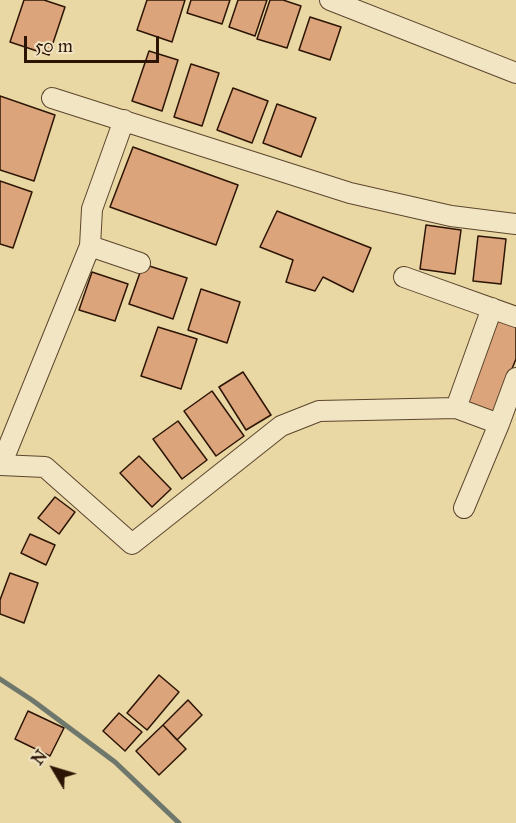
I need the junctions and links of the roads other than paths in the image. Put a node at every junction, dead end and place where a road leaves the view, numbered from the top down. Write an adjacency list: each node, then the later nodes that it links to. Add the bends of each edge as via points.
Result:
1 (330, 0): 2 (street)
2 (516, 74)
3 (52, 98): 4 (street)
4 (124, 120): 5 (street, via 350,193 451,216); 6 (street, via 92,209)
5 (516, 224)
6 (90, 246): 7 (street); 14 (street)
7 (140, 263)
8 (404, 277): 9 (street)
9 (492, 308): 10 (street); 12 (street)
10 (516, 317)
11 (516, 378): 13 (street)
12 (456, 408): 13 (street); 14 (street, via 319,411 280,426 132,543 45,467)
13 (499, 424): 15 (street)
14 (0, 465)
15 (464, 508)

